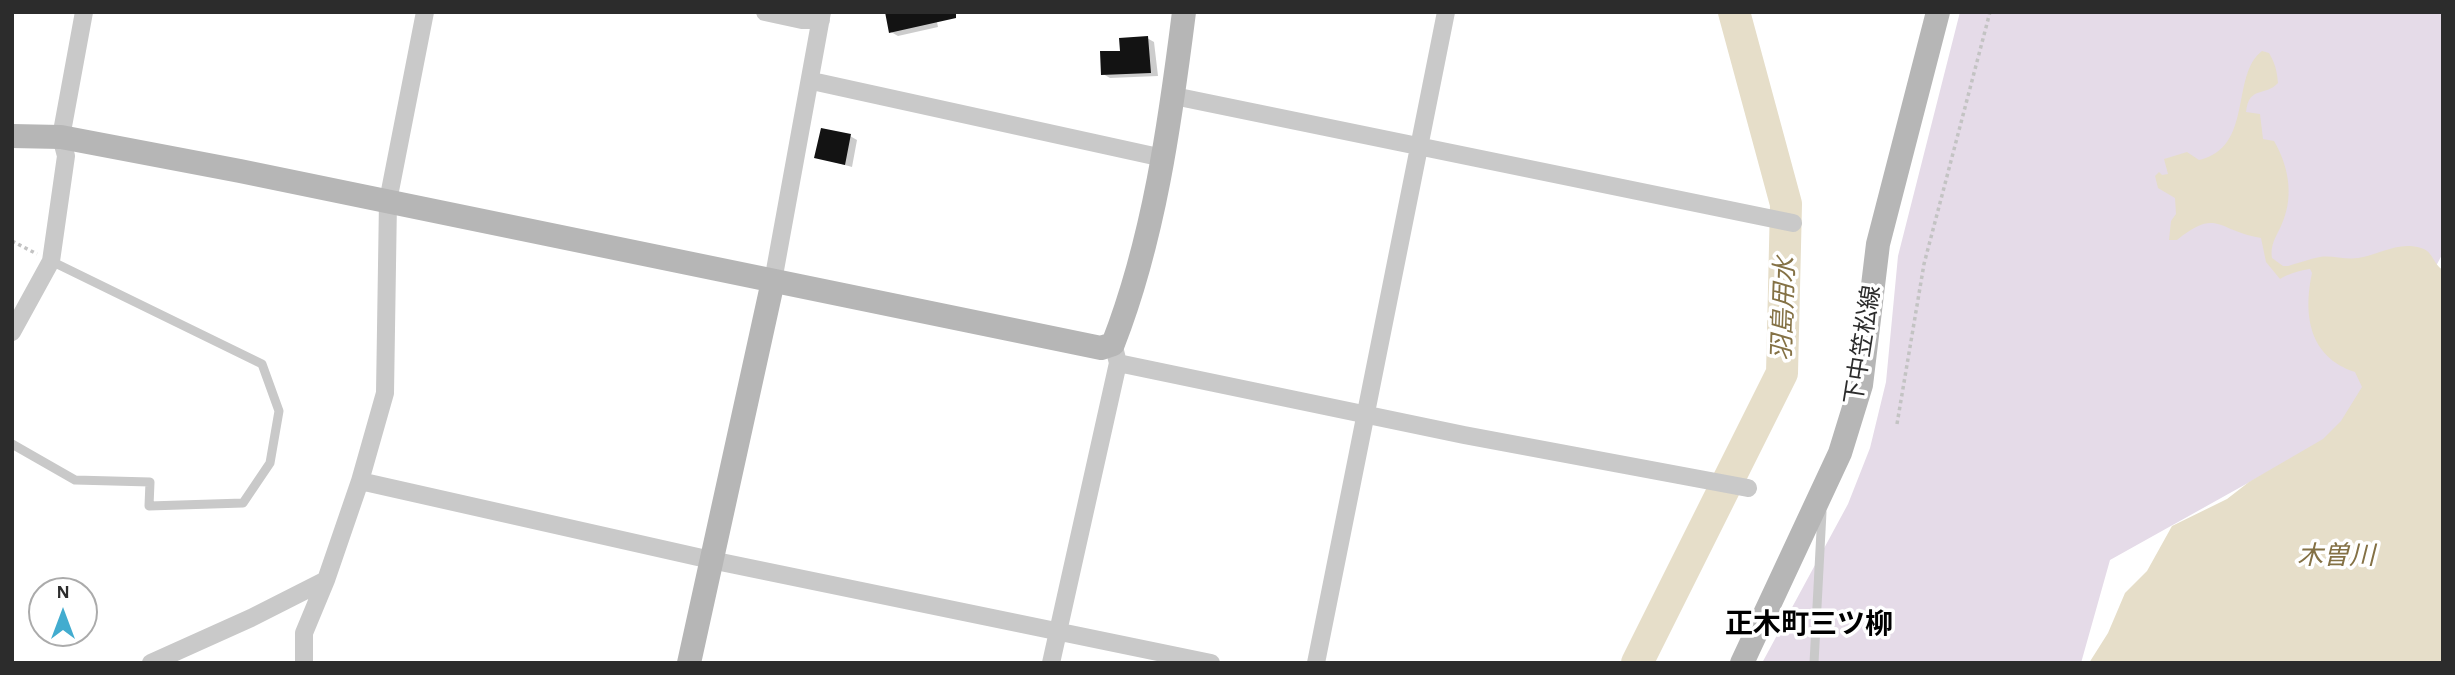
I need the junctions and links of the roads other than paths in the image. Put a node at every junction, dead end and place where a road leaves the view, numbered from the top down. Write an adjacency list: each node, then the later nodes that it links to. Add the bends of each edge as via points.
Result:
1 (84, 12): 11 (street)
2 (425, 12): 14 (street)
3 (765, 12): 7 (street, via 802,20)
4 (1185, 12): 9 (street)
5 (1446, 12): 12 (street)
6 (1938, 12): 24 (street, 下中笠松線, via 1878,244 1861,385 1840,453)
7 (822, 16): 8 (street)
8 (811, 81): 13 (street); 17 (street)
9 (1174, 96): 12 (street); 13 (street)
10 (12, 136): 11 (street)
11 (61, 136): 14 (street); 16 (street, via 66,156)
12 (1419, 144): 15 (street); 20 (street)
13 (1163, 158): 19 (street)
14 (388, 201): 17 (street); 22 (street, via 385,393)
15 (1793, 223)
16 (51, 261): 18 (street); 21 (lane, via 262,364 278,411 270,463 243,503 149,506 150,482 75,480)
17 (773, 281): 19 (street); 25 (street)
18 (12, 332)
19 (1116, 354): 20 (street); 27 (street)
20 (1365, 414): 23 (street); 33 (street)
21 (12, 444)
22 (360, 481): 25 (street); 26 (street)
23 (1748, 488)
24 (1823, 489): 34 (street, 下中笠松線); 35 (lane)
25 (711, 560): 27 (street); 30 (street)
26 (326, 580): 28 (street); 29 (street, via 304,634)
27 (1058, 630): 31 (street); 32 (street)
28 (151, 663)
29 (304, 663)
30 (689, 663)
31 (1051, 663)
32 (1210, 663)
33 (1316, 663)
34 (1741, 663)
35 (1814, 663)

